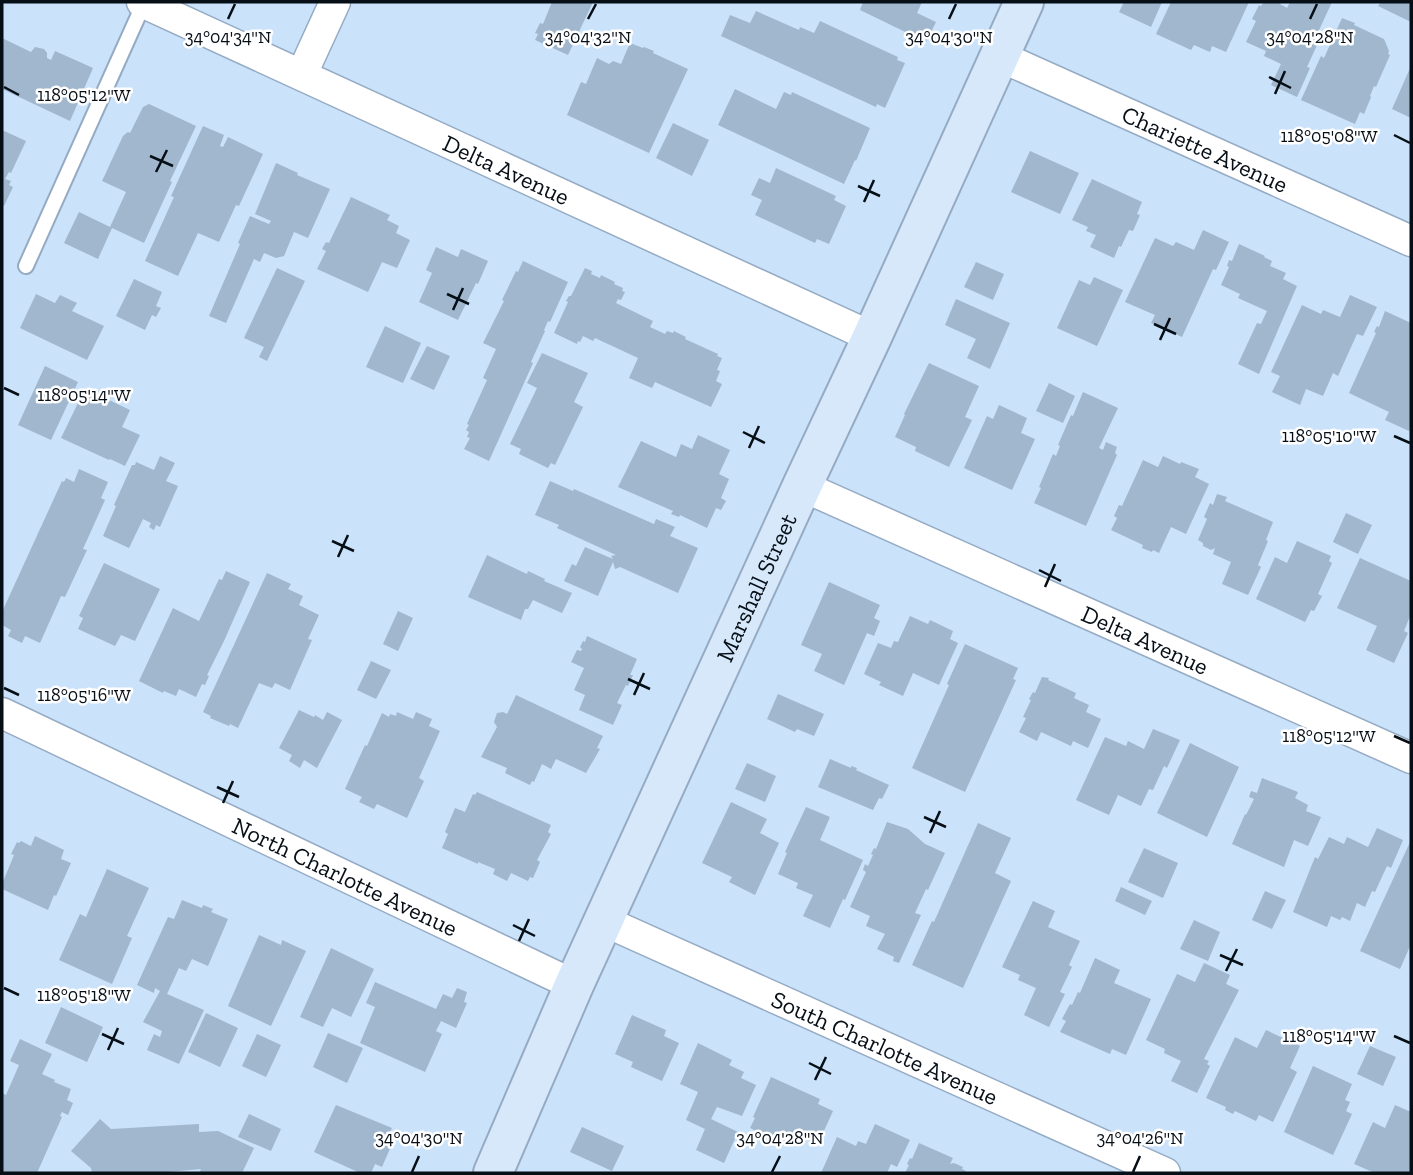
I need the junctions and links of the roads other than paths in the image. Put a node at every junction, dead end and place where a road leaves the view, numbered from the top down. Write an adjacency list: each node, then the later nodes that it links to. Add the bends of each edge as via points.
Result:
1 (143, 2): 5 (street, Delta Avenue); 7 (lane)
2 (335, 2): 5 (street)
3 (1024, 2): 4 (street, Marshall Street)
4 (999, 56): 6 (street, Chariette Avenue); 8 (street, Marshall Street)
5 (302, 74): 8 (street, Delta Avenue)
6 (1411, 241)
7 (26, 265)
8 (872, 337): 9 (street, Marshall Street)
9 (802, 485): 11 (street, Delta Avenue); 12 (street, Marshall Street)
10 (2, 713): 13 (street, North Charlotte Avenue)
11 (1411, 758)
12 (604, 921): 13 (street, Marshall Street); 15 (street, South Charlotte Avenue)
13 (574, 985): 14 (street, Marshall Street)
14 (493, 1173)
15 (1165, 1173)

